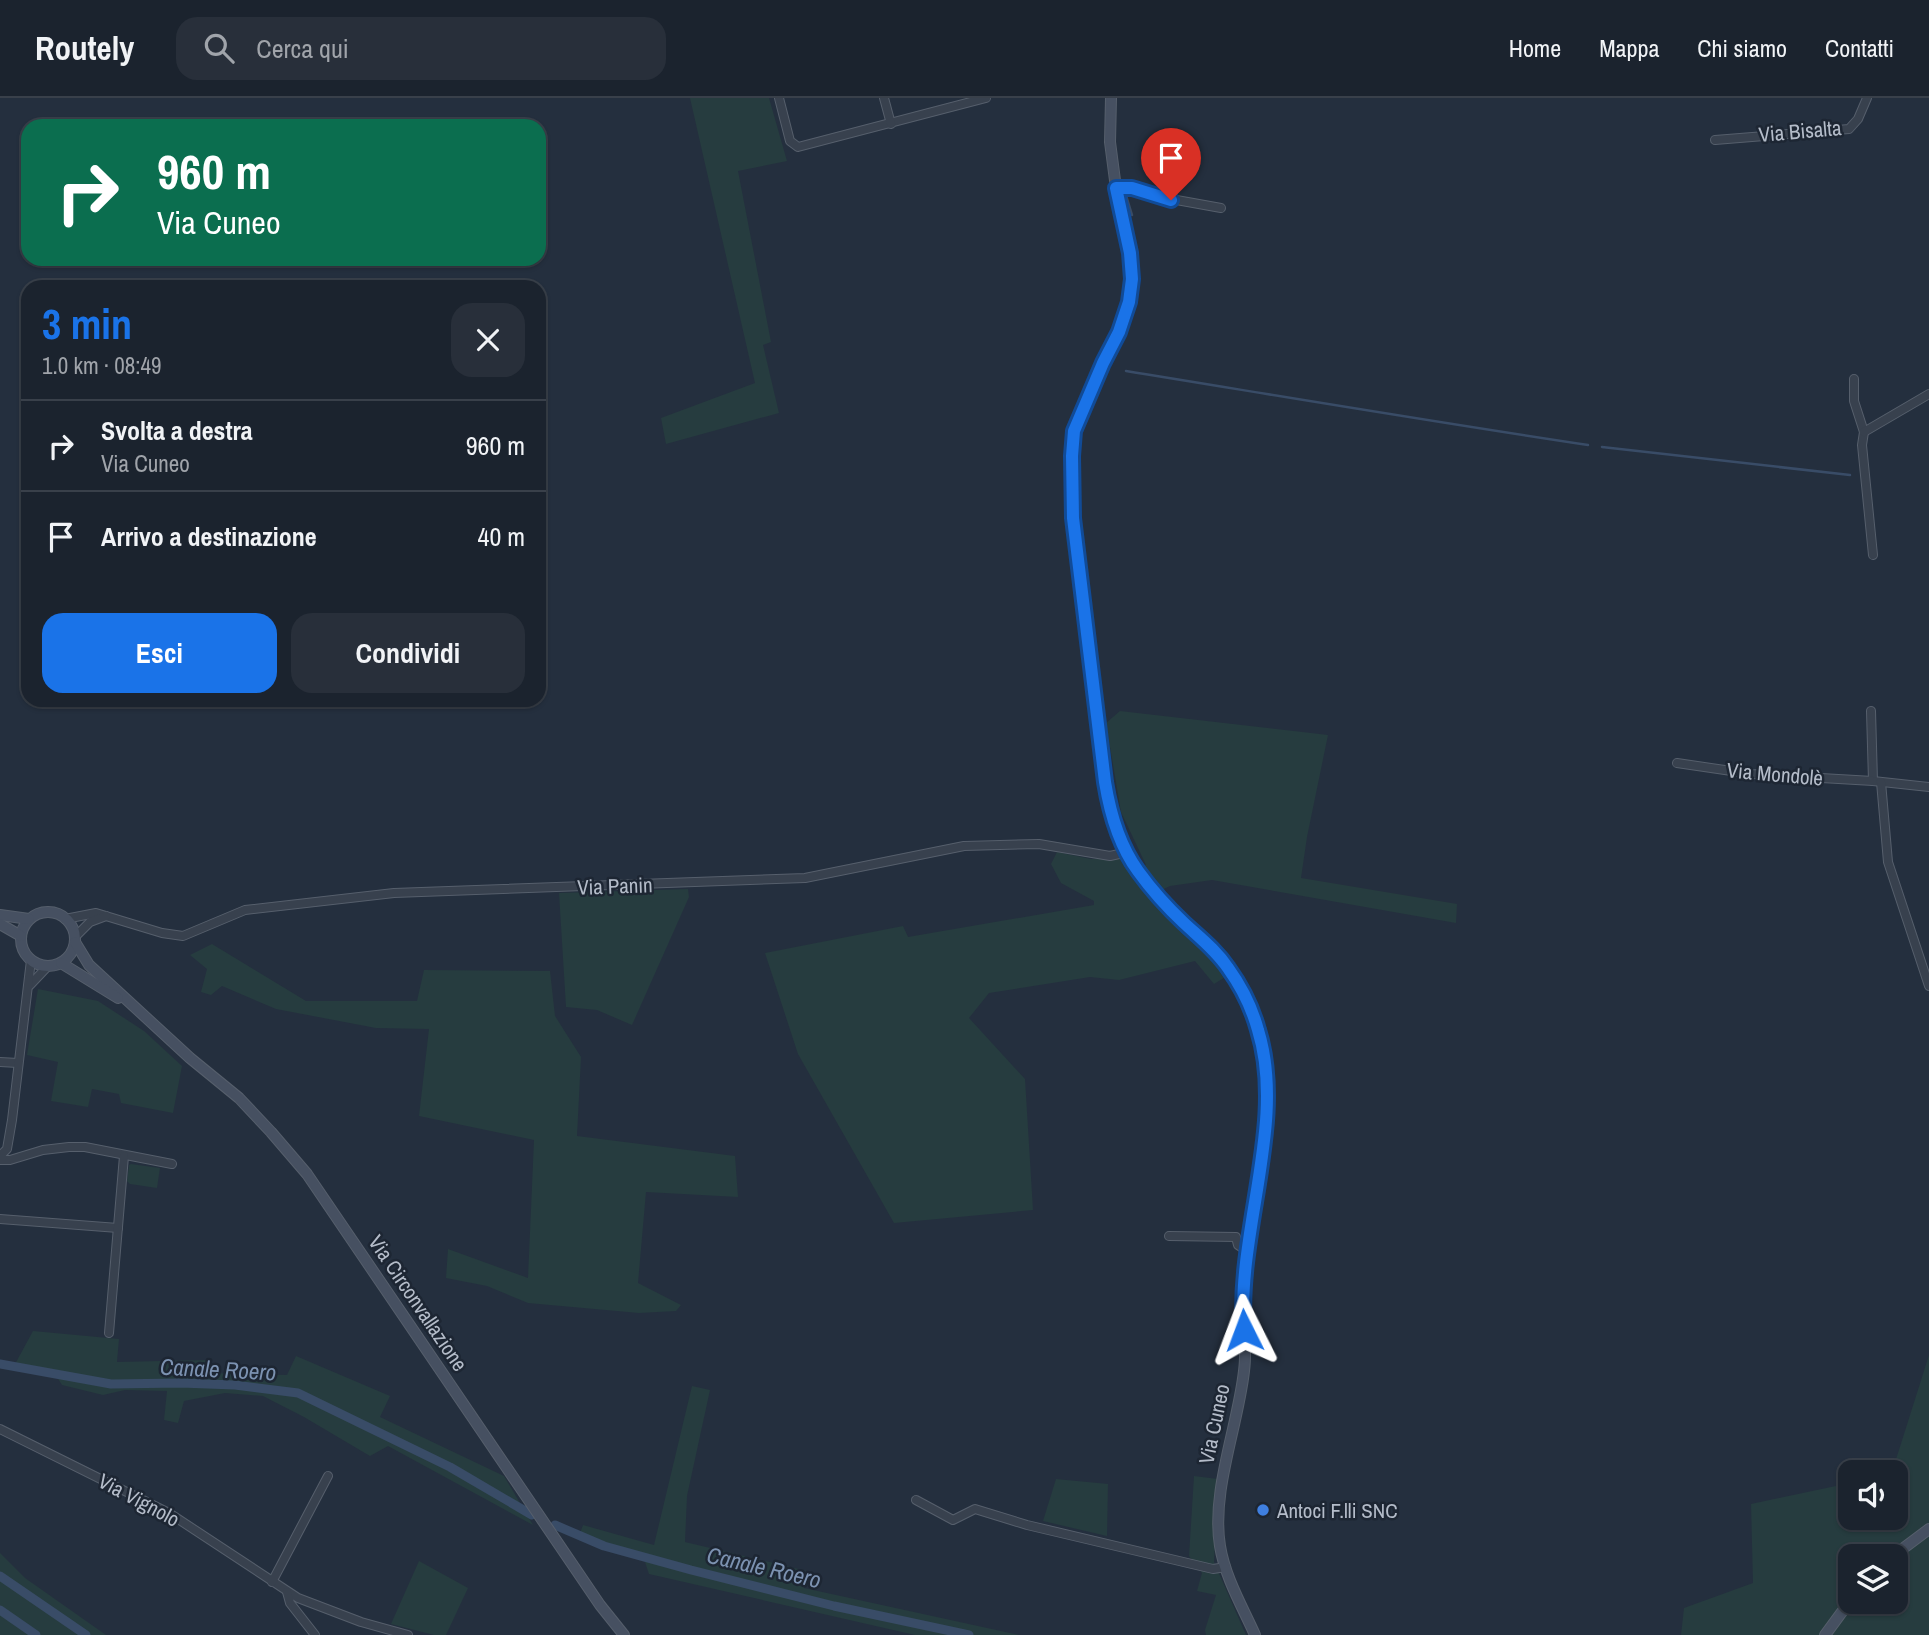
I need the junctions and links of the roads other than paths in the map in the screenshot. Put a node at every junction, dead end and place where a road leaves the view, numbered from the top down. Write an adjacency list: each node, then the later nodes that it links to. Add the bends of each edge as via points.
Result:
1 (779, 98): 6 (street, via 790,141 798,147)
2 (884, 98): 6 (street)
3 (986, 98): 6 (street)
4 (1111, 98): 8 (street, Via Cuneo)
5 (1867, 98): 7 (street, Via Bisalta, via 1849,129)
6 (891, 124)
7 (1715, 140)
8 (1116, 188): 9 (street); 18 (street, Via Cuneo, via 1130,253 1129,302 1074,431 1072,469 1073,518 1105,782)
9 (1221, 208)
10 (1854, 379): 12 (street, via 1854,401)
11 (1929, 394): 12 (street)
12 (1864, 432): 13 (street)
13 (1873, 555)
14 (1871, 711): 16 (street)
15 (1677, 763): 16 (street, Via Mondolè, via 1752,774)
16 (1877, 781): 17 (street, Via Mondolè); 29 (street, via 1888,862)
17 (1929, 788)
18 (1126, 849): 20 (street, Via Panin, via 1110,856 1039,844 964,846 805,878 394,893 245,910 183,936); 39 (street, Via Cuneo, via 1156,892 1228,967 1259,1032 1268,1083)
19 (0, 915): 21 (street)
20 (106, 916): 22 (street, Via Panin, via 96,913); 25 (street, via 90,922)
21 (29, 919): 22 (street, via 55,912); 24 (street)
22 (65, 919): 25 (street)
23 (0, 924): 24 (street)
24 (21, 936): 26 (street, via 22,948)
25 (75, 940): 27 (street); 31 (street, Via Circonvallazione, via 89,965)
26 (31, 960): 28 (street); 30 (street)
27 (61, 962): 28 (street); 31 (street, Via Circonvallazione)
28 (48, 966): 30 (street)
29 (1929, 986)
30 (29, 987): 33 (street)
31 (149, 1019): 55 (street, Via Circonvallazione, via 239,1098 307,1174)
32 (0, 1062): 33 (street)
33 (18, 1063): 35 (street, via 7,1149)
34 (124, 1156): 35 (street, via 69,1147 10,1160); 36 (street); 38 (street)
35 (0, 1158)
36 (172, 1164)
37 (0, 1219): 38 (street)
38 (118, 1228): 43 (street)
39 (1250, 1229): 41 (street); 42 (street, Via Cuneo)
40 (1170, 1236): 41 (street)
41 (1236, 1237): 42 (street)
42 (1247, 1251): 49 (street, Via Cuneo, via 1241,1304 1245,1368 1223,1476 1219,1526)
43 (109, 1333)
44 (0, 1429): 50 (street, Via Vignolo, via 145,1500)
45 (328, 1476): 50 (street)
46 (916, 1500): 49 (street, via 953,1520 975,1509 1213,1569)
47 (1929, 1529): 48 (street)
48 (1908, 1545)
49 (1226, 1567): 56 (street, Via Cuneo)
50 (272, 1582): 51 (street, Via Vignolo)
51 (287, 1592): 53 (street); 54 (street, Via Vignolo, via 328,1611)
52 (1840, 1614): 57 (street)
53 (315, 1635)
54 (408, 1635)
55 (624, 1635)
56 (1255, 1635)
57 (1825, 1635)

